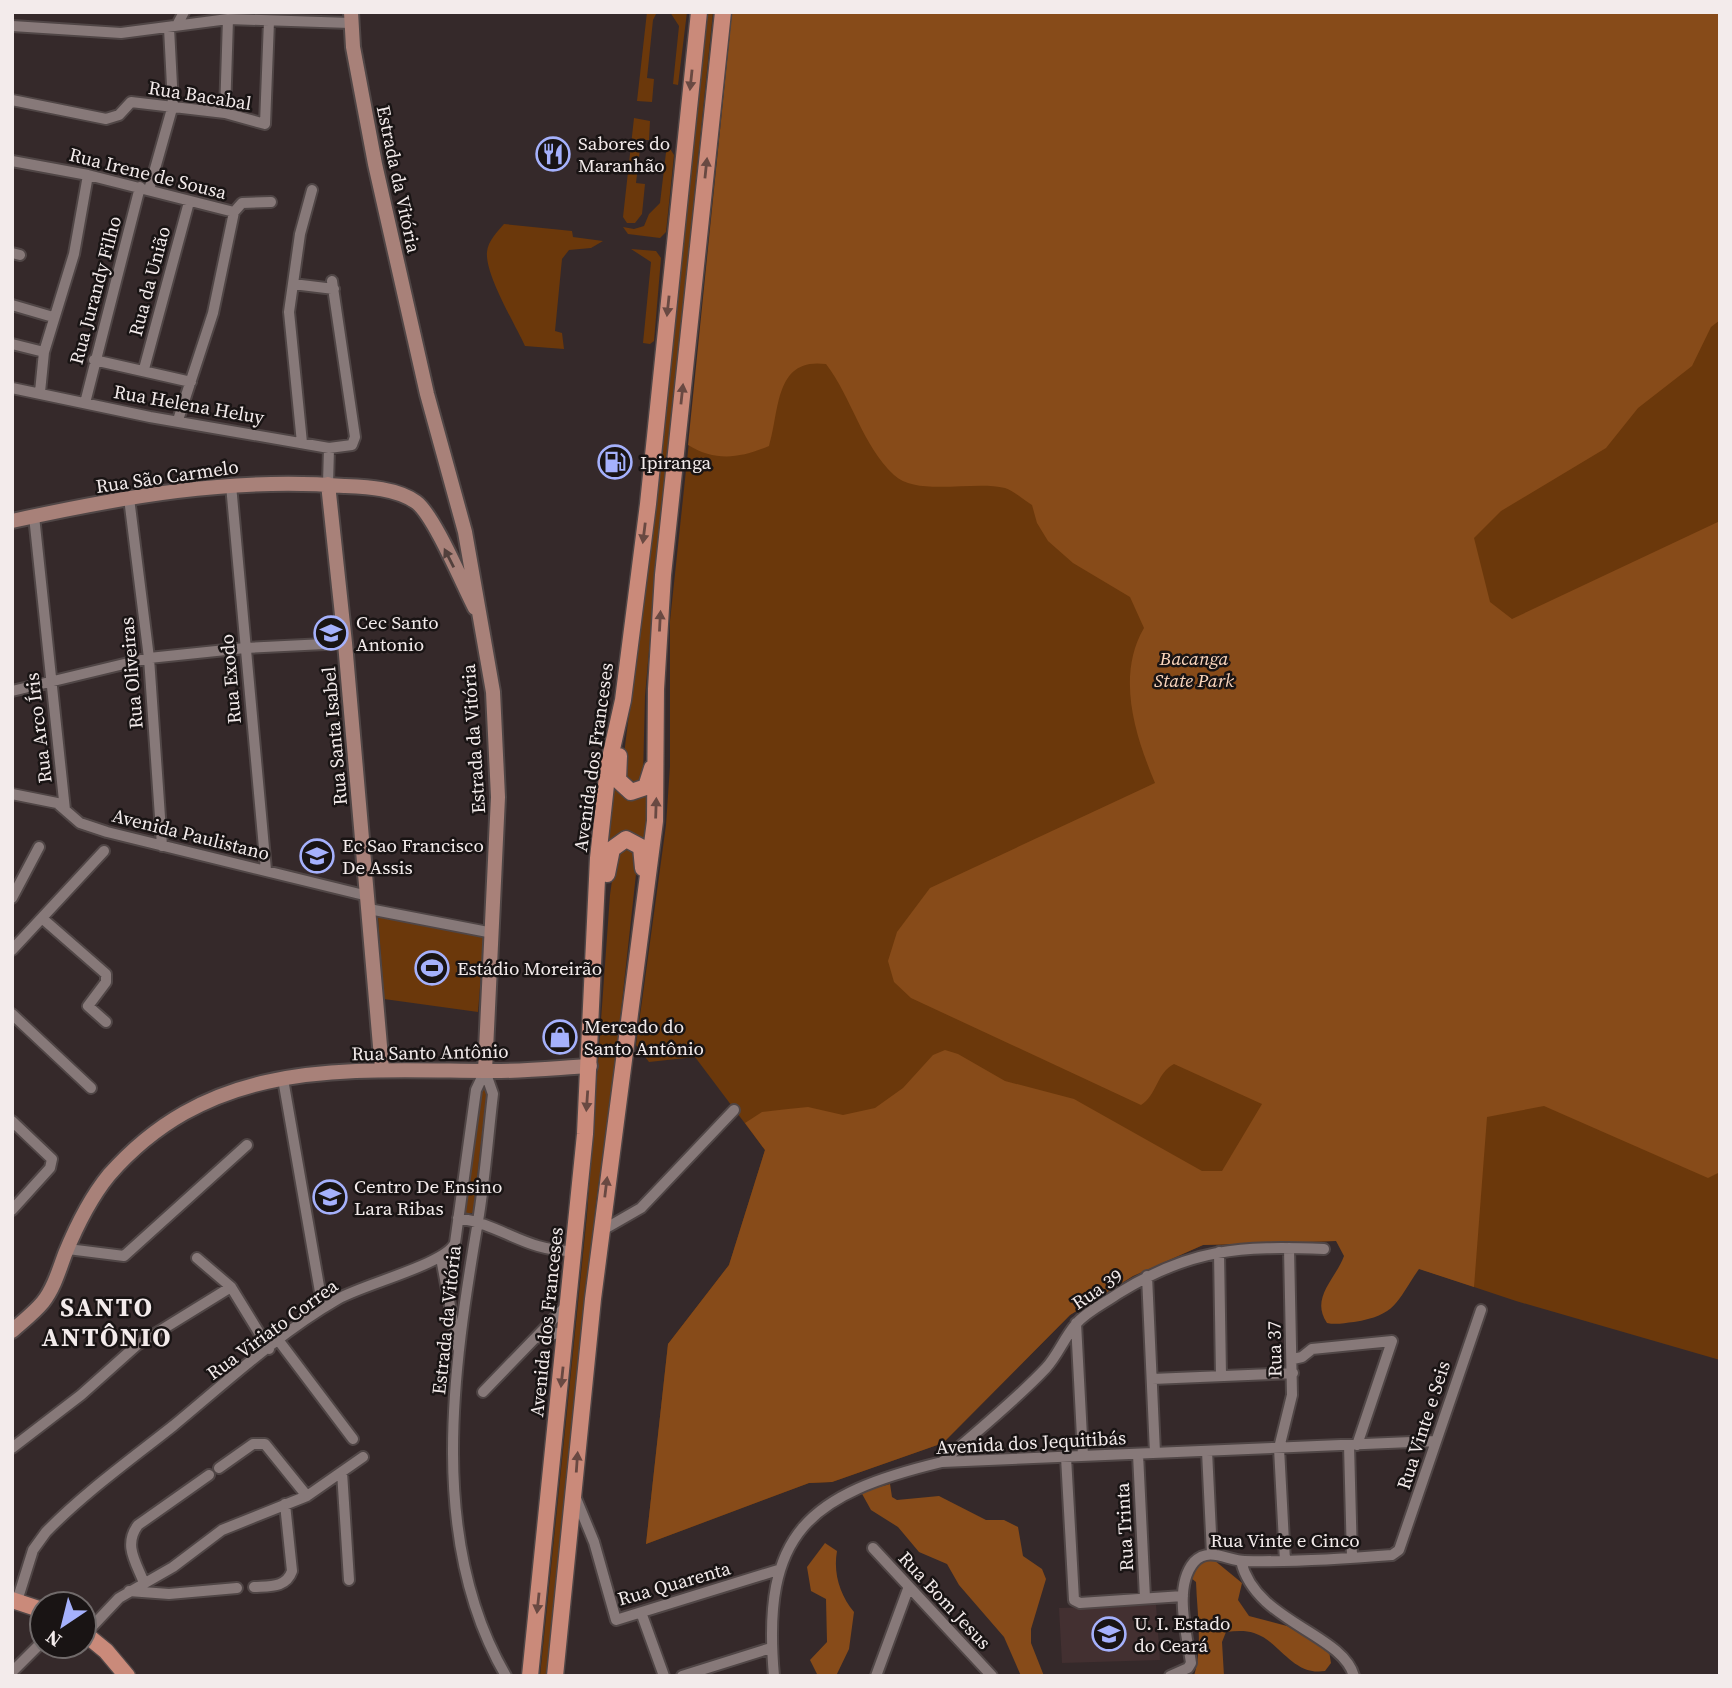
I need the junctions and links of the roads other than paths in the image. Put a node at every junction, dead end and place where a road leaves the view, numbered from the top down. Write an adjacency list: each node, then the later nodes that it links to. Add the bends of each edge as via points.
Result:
1 (184, 12): 9 (street)
2 (699, 12): 46 (main road, Avenida dos Franceses, one-way to 46)
3 (723, 12): 44 (main road, one-way to 3, via 663,575)
4 (250, 16): 6 (street); 7 (street)
5 (350, 18): 7 (street); 39 (street, Estrada da Vitória, via 375,164 427,394 465,532)
6 (228, 19): 9 (street); 12 (street)
7 (269, 21): 12 (street, Rua Bacabal, via 265,124)
8 (12, 26): 9 (street, via 96,33)
9 (173, 26): 11 (street)
10 (12, 100): 11 (street, Rua Bacabal, via 106,119 119,115 131,102)
11 (173, 105): 12 (street, Rua Bacabal); 15 (street)
12 (225, 113)
13 (12, 161): 14 (street, Rua Irene de Sousa)
14 (88, 174): 15 (street, Rua Irene de Sousa); 22 (street, via 74,254)
15 (145, 188): 17 (street, Rua Irene de Sousa); 25 (street, Rua Jurandy Filho)
16 (312, 190): 20 (street)
17 (189, 202): 19 (street, Rua Irene de Sousa); 26 (street, Rua da União)
18 (271, 202): 19 (street, Rua Irene de Sousa, via 242,203)
19 (234, 212): 27 (street, via 214,313)
20 (293, 284): 32 (street, via 290,340); 33 (street, via 333,285 355,438 352,445)
21 (12, 305): 22 (street)
22 (53, 317): 24 (street)
23 (12, 344): 24 (street)
24 (44, 352): 29 (street)
25 (94, 360): 26 (street); 30 (street, Rua Jurandy Filho)
26 (144, 369): 27 (street)
27 (191, 382): 31 (street)
28 (12, 388): 29 (street, Rua Helena Heluy)
29 (40, 392): 30 (street, Rua Helena Heluy)
30 (85, 403): 31 (street, Rua Helena Heluy)
31 (178, 421): 32 (street, Rua Helena Heluy)
32 (302, 443): 33 (street, Rua Helena Heluy)
33 (329, 448): 34 (street)
34 (328, 484): 35 (street, Rua São Carmelo); 39 (street, Rua São Carmelo, one-way to 34, via 418,503 381,490); 40 (street, Rua Santa Isabel)
35 (231, 485): 36 (street, Rua São Carmelo); 41 (street, Rua Exodo)
36 (129, 498): 37 (street, Rua São Carmelo); 42 (street, Rua Oliveiras)
37 (34, 516): 38 (street, Rua São Carmelo); 43 (street, Rua Arco Íris)
38 (12, 521)
39 (481, 618): 56 (street, Estrada da Vitória, via 493,692 496,752)
40 (345, 643): 41 (street); 54 (street, Rua Santa Isabel)
41 (244, 648): 42 (street); 52 (street, Rua Exodo)
42 (149, 658): 43 (street); 49 (street, Rua Oliveiras)
43 (50, 682): 45 (street); 48 (street, Rua Arco Íris)
44 (656, 689): 46 (main road, via 651,776 646,787 634,793 623,788 618,775); 59 (main road, one-way to 44, via 655,821)
45 (12, 691)
46 (623, 700): 58 (main road, Avenida dos Franceses, via 598,858)
47 (12, 794): 48 (street, Avenida Paulistano, via 57,803)
48 (65, 810): 49 (street, Avenida Paulistano, via 80,823)
49 (162, 846): 52 (street, Avenida Paulistano)
50 (39, 847): 53 (street)
51 (104, 851): 55 (street)
52 (265, 870): 54 (street, Avenida Paulistano)
53 (12, 898)
54 (368, 902): 56 (street, Avenida Paulistano); 63 (street, Rua Santa Isabel)
55 (43, 919): 57 (street); 61 (street, via 106,974 106,982 88,1006)
56 (493, 933): 64 (street, Estrada da Vitória)
57 (12, 950)
58 (595, 960): 59 (main road, via 610,854 618,842 630,840 644,856); 62 (main road, Avenida dos Franceses)
59 (634, 973): 73 (main road, one-way to 59)
60 (12, 1014): 66 (street)
61 (106, 1021)
62 (590, 1066): 64 (street, Rua Santo Antônio); 77 (main road, Avenida dos Franceses, one-way to 77)
63 (382, 1069): 64 (street, Rua Santo Antônio); 65 (street, Rua Santo Antônio)
64 (485, 1072): 71 (street, via 476,1090); 72 (street, Estrada da Vitória, via 493,1094)
65 (283, 1079): 75 (street, Rua Santo Antônio, via 239,1088 197,1104 145,1141 101,1186); 84 (street)
66 (92, 1087)
67 (734, 1110): 73 (street, via 641,1208)
68 (12, 1121): 70 (street, via 50,1156 52,1164)
69 (247, 1145): 75 (street, via 124,1256)
70 (12, 1210)
71 (458, 1218): 72 (street); 80 (street, via 455,1242)
72 (478, 1221): 77 (street, via 529,1246); 93 (street, Estrada da Vitória)
73 (601, 1231): 113 (main road, one-way to 73)
74 (1289, 1248): 76 (street, Rua 39); 78 (street, Rua 39); 92 (street, Rua 37)
75 (68, 1249): 87 (street, Rua Santo Antônio, via 43,1301)
76 (1324, 1249)
77 (575, 1251): 83 (main road, Avenida dos Franceses)
78 (1219, 1252): 81 (street, Rua 39, via 1192,1256); 95 (street)
79 (197, 1258): 82 (street)
80 (441, 1258): 84 (street, Rua Viriato Correa, via 351,1292); 93 (street)
81 (1147, 1276): 86 (street, Rua 39); 96 (street)
82 (231, 1287): 91 (street); 101 (street, via 137,1345)
83 (570, 1302): 88 (main road, Avenida dos Franceses); 89 (street)
84 (326, 1307): 90 (street, Rua Viriato Correa)
85 (1481, 1310): 99 (street, Rua Vinte e Seis)
86 (1076, 1323): 106 (street); 109 (street, Rua 39, via 1044,1370)
87 (12, 1331)
88 (567, 1331): 89 (street); 142 (main road, Avenida dos Franceses, one-way to 142)
89 (534, 1339): 97 (street)
90 (279, 1341): 91 (street, Rua Viriato Correa); 98 (street)
91 (269, 1349): 133 (street, Rua Viriato Correa, via 46,1532 33,1550)
92 (1293, 1359): 94 (street, Rua 37); 100 (street, via 1312,1349 1392,1341)
93 (460, 1361): 141 (street, Estrada da Vitória, via 454,1455 460,1544 474,1603)
94 (1293, 1373): 95 (street); 102 (street, Rua 37, via 1291,1407)
95 (1221, 1376): 96 (street)
96 (1152, 1379): 104 (street)
97 (483, 1392)
98 (353, 1439)
99 (1435, 1441): 100 (street, Avenida dos Jequitibás); 119 (street, Rua Vinte e Seis)
100 (1353, 1445): 102 (street, Avenida dos Jequitibás); 121 (street)
101 (12, 1448)
102 (1279, 1448): 103 (street, Avenida dos Jequitibás); 123 (street, Rua 37)
103 (1207, 1451): 104 (street, Avenida dos Jequitibás); 120 (street)
104 (1155, 1453): 105 (street, Avenida dos Jequitibás)
105 (1138, 1454): 106 (street, Avenida dos Jequitibás); 132 (street, Rua Trinta)
106 (1083, 1456): 108 (street, Avenida dos Jequitibás)
107 (363, 1457): 111 (street)
108 (1066, 1457): 109 (street, Avenida dos Jequitibás); 132 (street, via 1072,1597 1080,1603)
109 (942, 1462): 124 (street, Avenida dos Jequitibás, via 874,1480 830,1504 793,1538)
110 (219, 1468): 114 (street, via 253,1444 265,1444)
111 (342, 1472): 114 (street); 125 (street)
112 (209, 1475): 126 (street, via 132,1534 129,1545)
113 (574, 1493): 116 (main road); 117 (street, Rua Quarenta)
114 (307, 1496): 115 (street)
115 (285, 1504): 126 (street, via 222,1530); 127 (street, via 290,1577 280,1585)
116 (569, 1536): 117 (street, via 581,1531); 143 (main road)
117 (594, 1542): 134 (street, Rua Quarenta, via 614,1618 621,1621)
118 (873, 1548): 129 (street, Rua Bom Jesus)
119 (1399, 1550): 121 (street, Rua Vinte e Cinco, via 1392,1555)
120 (1212, 1554): 122 (street, Rua Vinte e Cinco); 131 (street, Rua Vinte e Cinco, via 1195,1562)
121 (1352, 1558): 123 (street, Rua Vinte e Cinco)
122 (1241, 1561): 123 (street, Rua Vinte e Cinco); 150 (street, via 1247,1578 1281,1615 1338,1651)
123 (1284, 1561)
124 (778, 1570): 134 (street, Rua Quarenta); 137 (street, Avenida dos Jequitibás, via 771,1607)
125 (349, 1580)
126 (144, 1583): 130 (street)
127 (254, 1587)
128 (237, 1588): 130 (street, via 169,1594)
129 (908, 1589): 147 (street); 148 (street, Rua Bom Jesus)
130 (129, 1591): 135 (street)
131 (1183, 1596): 132 (street); 149 (street, via 1191,1663)
132 (1144, 1598)
133 (15, 1601)
134 (642, 1615): 144 (street)
135 (98, 1620)
136 (98, 1645): 140 (main road)
137 (771, 1648): 145 (street); 146 (street, Avenida dos Jequitibás)
138 (28, 1656): 139 (street)
139 (12, 1672)
140 (127, 1676)
141 (506, 1676)
142 (530, 1676)
143 (555, 1676)
144 (664, 1676)
145 (682, 1676)
146 (774, 1676)
147 (876, 1676)
148 (992, 1676)
149 (1170, 1676)
150 (1354, 1676)

